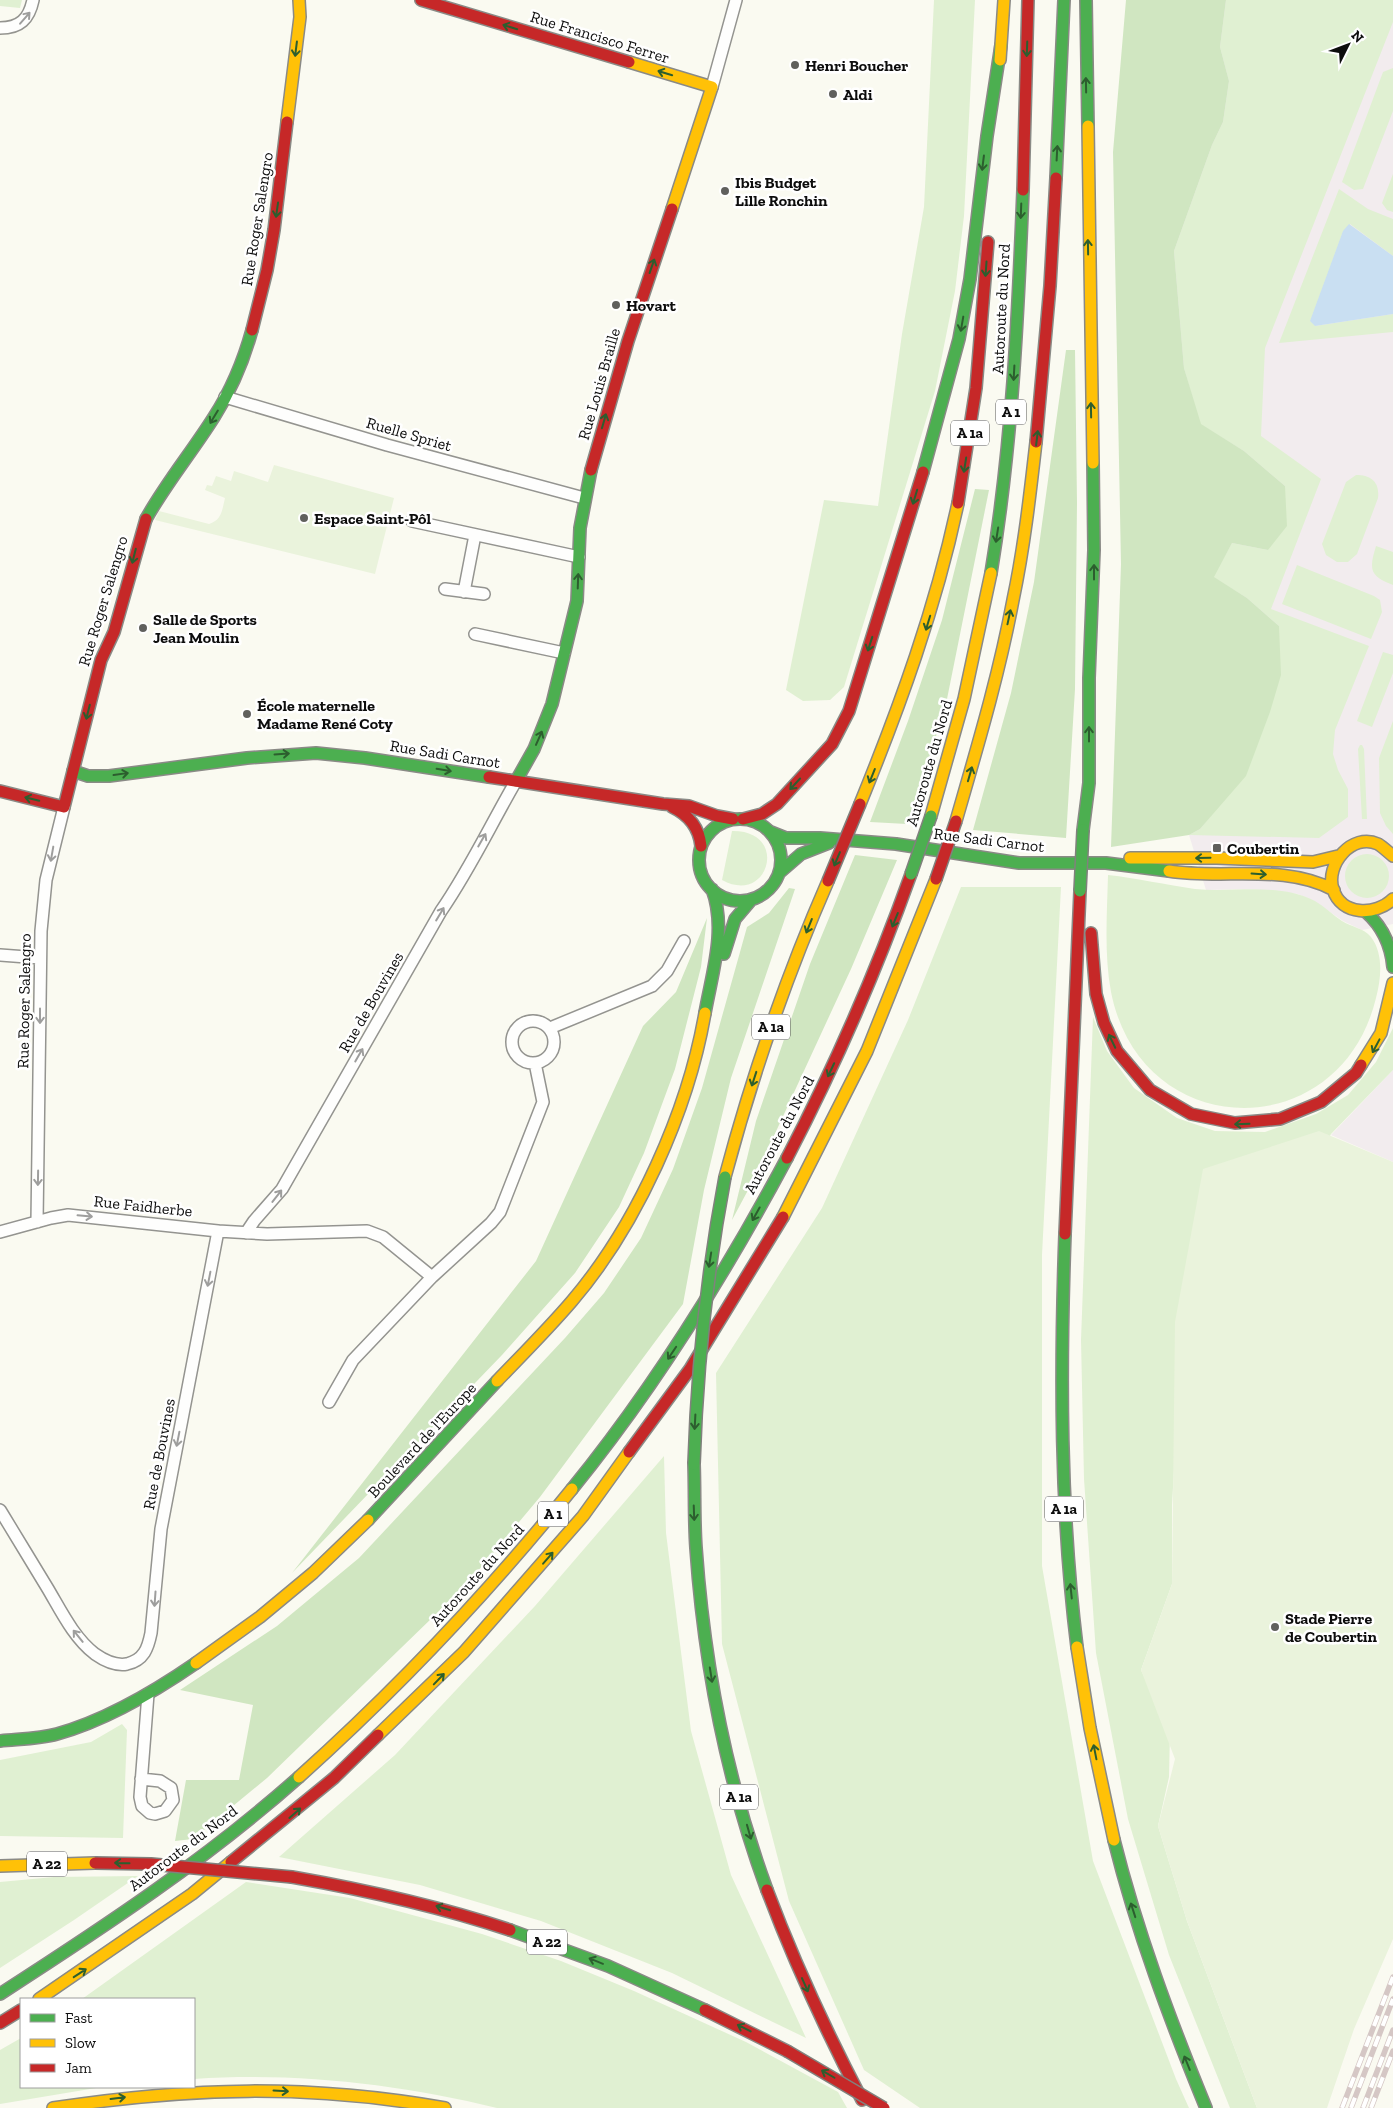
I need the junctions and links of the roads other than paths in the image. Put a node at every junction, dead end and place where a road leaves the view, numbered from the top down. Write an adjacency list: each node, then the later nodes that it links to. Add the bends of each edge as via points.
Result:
1 (33, 0): 9 (street, one-way to 1, via 26,19)
2 (301, 0): 14 (main road, Rue Roger Salengro, one-way to 14, via 271,249 249,341)
3 (421, 0): 11 (main road, Rue Francisco Ferrer, one-way to 3)
4 (736, 0): 11 (street, Rue Louis Braille)
5 (1004, 0): 10 (main road)
6 (1028, 0): 66 (main road, Autoroute du Nord / A 1, one-way to 66, bridge, via 1013,386 1002,501 978,638 959,720 931,816 898,911 854,1019 770,1189 685,1334 622,1425 564,1501 429,1654 361,1721 188,1868)
7 (1064, 0): 67 (main road, A 1, one-way to 7, bridge, via 191,1896 296,1812 375,1741 498,1616 589,1509 698,1358 735,1301 829,1130 877,1028 936,879 956,821 1002,650 1031,486 1049,304)
8 (1086, 0): 26 (main road, A 1a, one-way to 8, via 1094,550)
9 (4, 28)
10 (1001, 45): 12 (main road); 30 (main road, one-way to 30, via 960,339 935,433 849,711 832,744 776,804 762,814)
11 (712, 87): 15 (main road, Rue Louis Braille, one-way to 11, via 628,341)
12 (991, 204)
13 (989, 232): 72 (main road, A 1a, one-way to 72, bridge, via 968,448 936,595 915,663 772,1024 744,1106 725,1177 713,1243 696,1398 696,1550 713,1690 731,1768 751,1841 786,1943 825,2030)
14 (225, 397): 15 (street, Ruelle Spriet); 24 (main road, Rue Roger Salengro, one-way to 24, via 146,519 114,632 101,660)
15 (584, 498): 18 (main road, Rue Louis Braille)
16 (412, 521): 17 (street)
17 (475, 535): 18 (street); 20 (street)
18 (579, 557): 23 (main road, Rue Louis Braille, one-way to 18, via 577,602)
19 (445, 589): 20 (street)
20 (464, 592): 21 (street)
21 (484, 594)
22 (475, 634): 23 (street)
23 (564, 653): 25 (main road, Rue Louis Braille, one-way to 23, via 548,716)
24 (73, 771): 25 (main road, Rue Sadi Carnot, one-way to 25, via 88,776 109,776 247,758 316,753); 29 (main road, Rue Roger Salengro)
25 (516, 781): 28 (main road, Rue Sadi Carnot); 58 (street, Rue de Bouvines, one-way to 25, via 282,1189 441,911 460,884)
26 (1089, 782): 31 (main road, via 1096,803); 74 (main road, A 1a, one-way to 26, bridge, via 1162,1997 1127,1891 1089,1721 1070,1589 1062,1469 1062,1334 1080,891)
27 (0, 791): 29 (main road, one-way to 27)
28 (663, 804): 30 (main road, Rue Sadi Carnot, via 689,806); 34 (main road, Rue Sadi Carnot, via 678,809 691,819)
29 (64, 807): 49 (street, Rue Roger Salengro, one-way to 49, via 44,895)
30 (738, 819): 32 (main road, via 760,824); 34 (main road, via 714,828)
31 (1095, 831)
32 (770, 832): 33 (main road, Rue Sadi Carnot, via 790,838); 39 (main road, via 780,852)
33 (839, 840): 38 (main road, Rue Sadi Carnot, via 896,844 1019,862); 39 (main road, Rue Sadi Carnot, via 805,852)
34 (701, 846): 41 (main road, via 700,867)
35 (1094, 848): 40 (main road)
36 (1392, 853): 37 (main road, Rue Sadi Carnot, via 1377,844 1362,842 1348,847)
37 (1338, 856): 38 (main road, Rue Sadi Carnot, one-way to 38, via 1313,862 1131,858); 42 (main road, via 1331,872)
38 (1106, 863): 42 (main road, Rue Sadi Carnot, one-way to 42, via 1181,873 1290,876 1321,883)
39 (779, 873): 43 (main road, via 770,888)
40 (1093, 874)
41 (712, 889): 43 (main road, via 728,899); 52 (main road, Boulevard de l'Europe, via 720,921)
42 (1334, 890): 45 (main road, via 1348,907)
43 (752, 899): 52 (main road, Boulevard de l'Europe, via 735,920)
44 (1393, 899): 45 (main road, via 1381,908)
45 (1366, 912): 50 (main road, via 1385,935)
46 (1091, 925): 51 (main road, one-way to 46, via 1388,1018 1377,1044 1362,1067 1339,1090 1312,1108 1282,1119 1236,1124 1215,1122 1182,1110 1154,1094 1137,1078 1117,1050 1102,1018 1096,994)
47 (684, 941): 53 (street, via 667,971 652,986)
48 (0, 955): 49 (street)
49 (40, 958): 55 (street, Rue Roger Salengro, one-way to 55)
50 (1393, 968)
51 (1393, 983)
52 (708, 1004): 62 (main road, Boulevard de l'Europe, via 684,1095 653,1172 616,1240 574,1300 371,1517 313,1573 234,1636)
53 (550, 1028): 54 (street, via 554,1047 549,1056); 54 (street, via 543,1022 529,1021 521,1024 513,1035 515,1053 522,1060)
54 (535, 1063): 59 (street, via 543,1102 500,1212)
55 (37, 1222): 56 (street, Rue Faidherbe, one-way to 56, via 78,1215); 57 (street, Rue Faidherbe)
56 (218, 1231): 58 (street, Rue Faidherbe); 61 (street, Rue de Bouvines, one-way to 61, via 161,1529 153,1622 146,1651 138,1660 117,1665 96,1655 71,1628)
57 (0, 1232)
58 (246, 1233): 59 (street, Rue Faidherbe, via 367,1231 383,1237)
59 (432, 1277): 60 (street, via 353,1360)
60 (329, 1402)
61 (0, 1510)
62 (148, 1694): 63 (main road, Boulevard de l'Europe, via 68,1731 29,1739); 64 (street)
63 (0, 1740)
64 (141, 1779)
65 (0, 1866): 73 (main road, A 22, one-way to 65, bridge, via 787,2051 671,1993 546,1942 395,1895 292,1877 186,1866 95,1863)
66 (0, 1994)
67 (41, 1998)
68 (20, 2011): 69 (main road)
69 (0, 2023)
70 (53, 2108): 71 (main road, one-way to 71, via 161,2094 270,2090 334,2093)
71 (445, 2108)
72 (866, 2108)
73 (884, 2108)
74 (1206, 2108)

